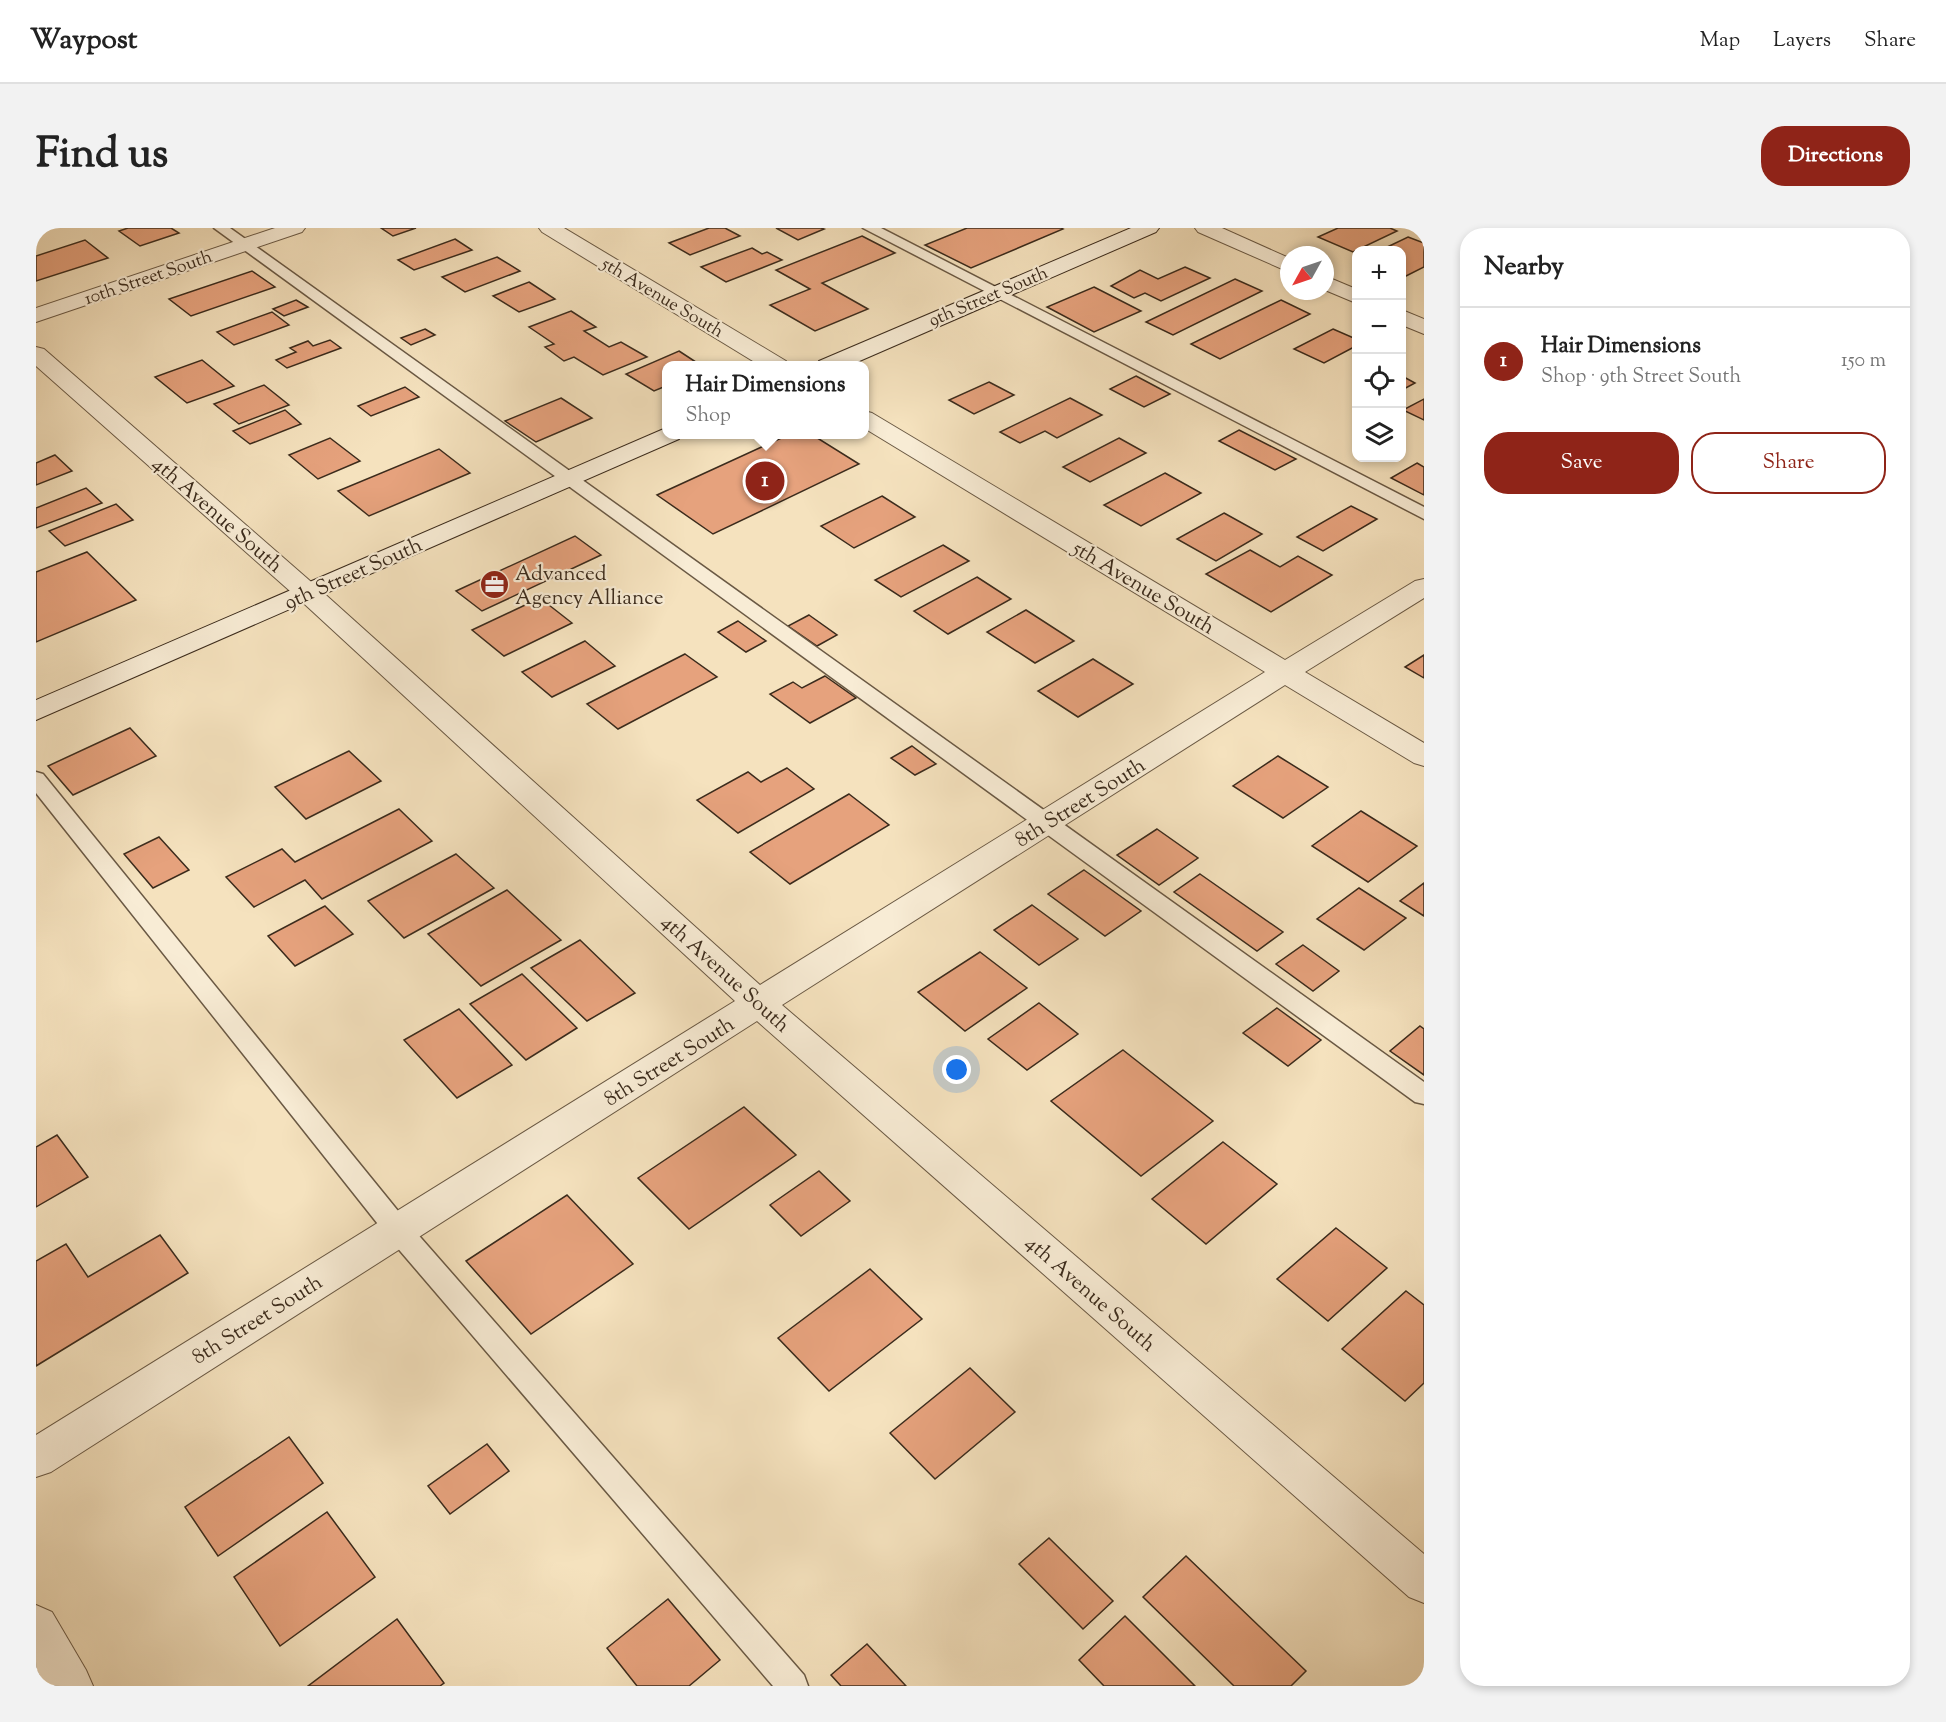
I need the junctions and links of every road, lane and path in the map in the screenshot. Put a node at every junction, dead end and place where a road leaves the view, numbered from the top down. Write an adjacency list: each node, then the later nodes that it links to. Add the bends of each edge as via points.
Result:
1 (221, 228): 7 (lane)
2 (295, 228): 7 (street, 10th Street South)
3 (549, 228): 16 (street, 5th Avenue South)
4 (870, 228): 10 (lane)
5 (1149, 228): 10 (street, 9th Street South)
6 (1205, 228): 8 (street)
7 (244, 245): 12 (street, 10th Street South); 20 (lane)
8 (1280, 262)
9 (1334, 286): 11 (street)
10 (993, 293): 17 (street, 9th Street South); 21 (lane)
11 (1352, 295)
12 (36, 315)
13 (1406, 319): 14 (street)
14 (1424, 327)
15 (36, 354): 23 (street, 4th Avenue South)
16 (770, 361)
17 (838, 361)
18 (869, 421): 24 (street, 5th Avenue South)
19 (662, 438): 20 (street, 9th Street South)
20 (571, 478): 23 (street, 9th Street South); 28 (lane)
21 (1424, 514)
22 (1424, 588): 24 (street, 8th Street South)
23 (308, 593): 25 (street, 9th Street South); 29 (street, 4th Avenue South)
24 (1285, 672): 26 (street, 5th Avenue South); 28 (street, 8th Street South)
25 (36, 711)
26 (1424, 756)
27 (36, 779): 31 (lane)
28 (1046, 823): 29 (street, 8th Street South); 30 (lane)
29 (759, 1004): 31 (street, 8th Street South); 33 (street, 4th Avenue South)
30 (1424, 1095)
31 (398, 1230): 32 (street, 8th Street South); 36 (lane)
32 (36, 1458)
33 (1424, 1582)
34 (36, 1628): 35 (street)
35 (69, 1686)
36 (793, 1686)

